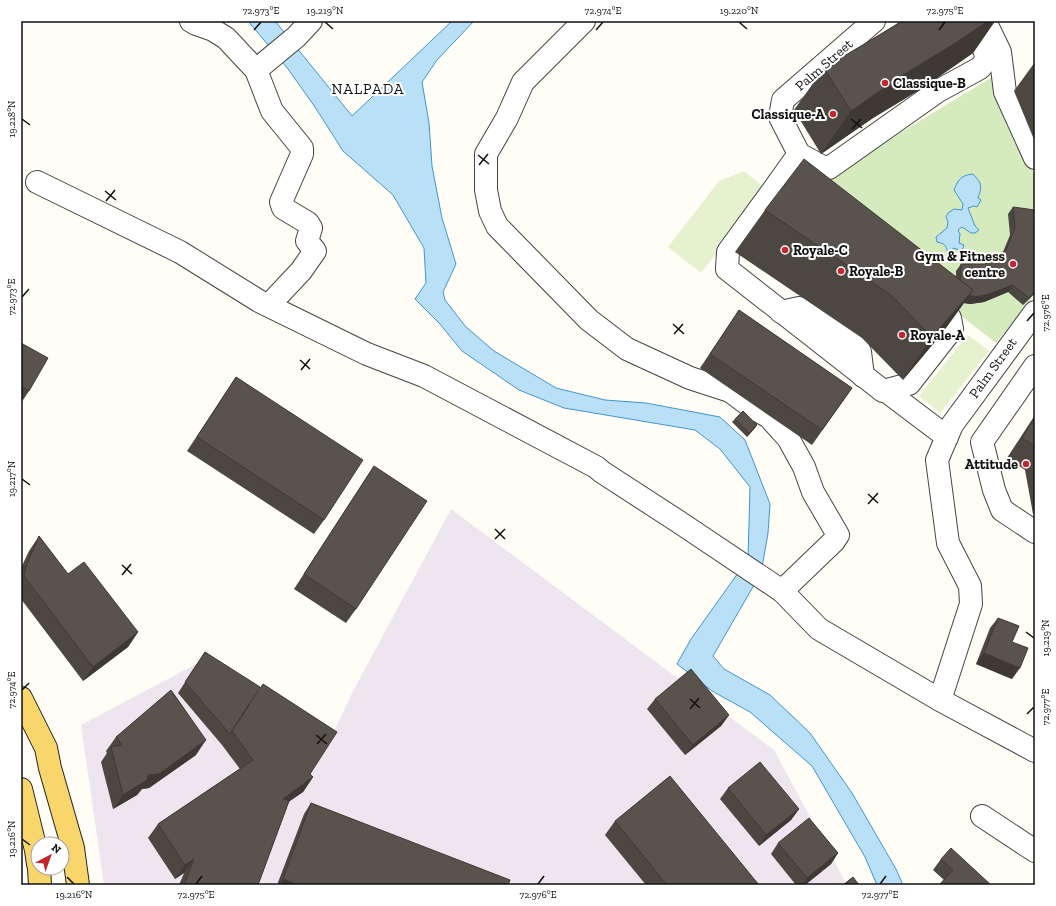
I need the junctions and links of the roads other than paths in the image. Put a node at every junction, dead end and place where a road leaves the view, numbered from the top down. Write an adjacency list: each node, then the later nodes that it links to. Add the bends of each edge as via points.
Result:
1 (191, 21): 7 (street, via 213,30)
2 (311, 21): 7 (street)
3 (584, 21): 20 (street, via 523,82 486,154 486,190 490,211 497,226 595,325 627,349 690,378 730,391 769,418 788,438 804,467 813,492 838,535)
4 (874, 21): 8 (street, Palm Street, via 783,100 780,117)
5 (963, 21): 8 (street, via 984,49 987,59 980,68 938,91 829,168)
6 (985, 21): 9 (street, via 1000,52 1005,92)
7 (264, 64): 14 (street, via 272,111 302,148 302,154 281,202 283,208 308,223 311,228 307,241 315,251 301,271)
8 (799, 154): 11 (street)
9 (1035, 158)
10 (37, 182): 14 (street, via 180,252)
11 (779, 182): 12 (street); 17 (street, via 728,252 727,269)
12 (822, 216)
13 (914, 289): 17 (street, via 950,318 952,329 909,384)
14 (269, 305): 20 (street, via 367,354 424,376 596,467)
15 (1035, 312): 18 (street, Palm Street)
16 (1035, 366): 19 (street, via 982,442 994,490 1002,510)
17 (886, 393): 18 (street)
18 (949, 431): 22 (street, Palm Street, via 937,460 948,543 970,586 971,604)
19 (1035, 532)
20 (782, 591): 22 (street, via 819,629)
21 (22, 700): 28 (main road, via 46,748 73,848)
22 (940, 700): 23 (street)
23 (1035, 750)
24 (21, 790): 26 (main road)
25 (982, 816): 27 (street)
26 (32, 836)
27 (1035, 851)
28 (78, 885)

